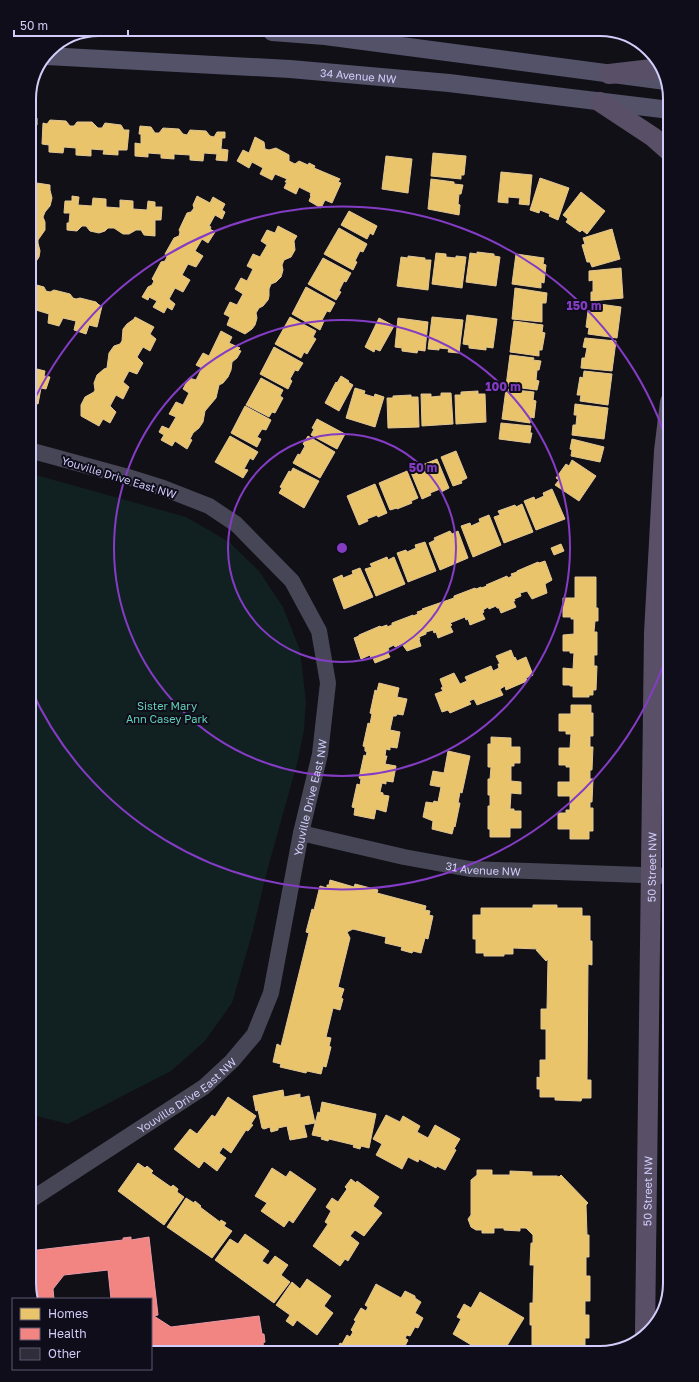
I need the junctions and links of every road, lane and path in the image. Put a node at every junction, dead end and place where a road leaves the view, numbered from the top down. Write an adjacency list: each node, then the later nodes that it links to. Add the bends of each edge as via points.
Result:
1 (325, 36): 4 (main road)
2 (53, 56): 6 (main road, 34 Avenue NW, via 290,69)
3 (656, 69): 4 (main road)
4 (609, 74): 5 (main road)
5 (660, 80)
6 (600, 102): 7 (main road, 34 Avenue NW); 8 (main road)
7 (663, 109)
8 (663, 146)
9 (36, 452): 11 (street, Youville Drive East NW, via 128,477 209,506 236,524 292,581 319,631 328,684 320,754)
10 (663, 469): 12 (main road, 50 Street NW, via 654,633)
11 (301, 833): 12 (street, 31 Avenue NW, via 404,857 470,869); 14 (street, Youville Drive East NW, via 271,993 254,1034 232,1061 204,1087)
12 (650, 876): 13 (street, 31 Avenue NW); 15 (main road, 50 Street NW)
13 (663, 876)
14 (36, 1196)
15 (646, 1242): 16 (main road); 17 (main road, 50 Street NW)
16 (657, 1312)
17 (645, 1327)

